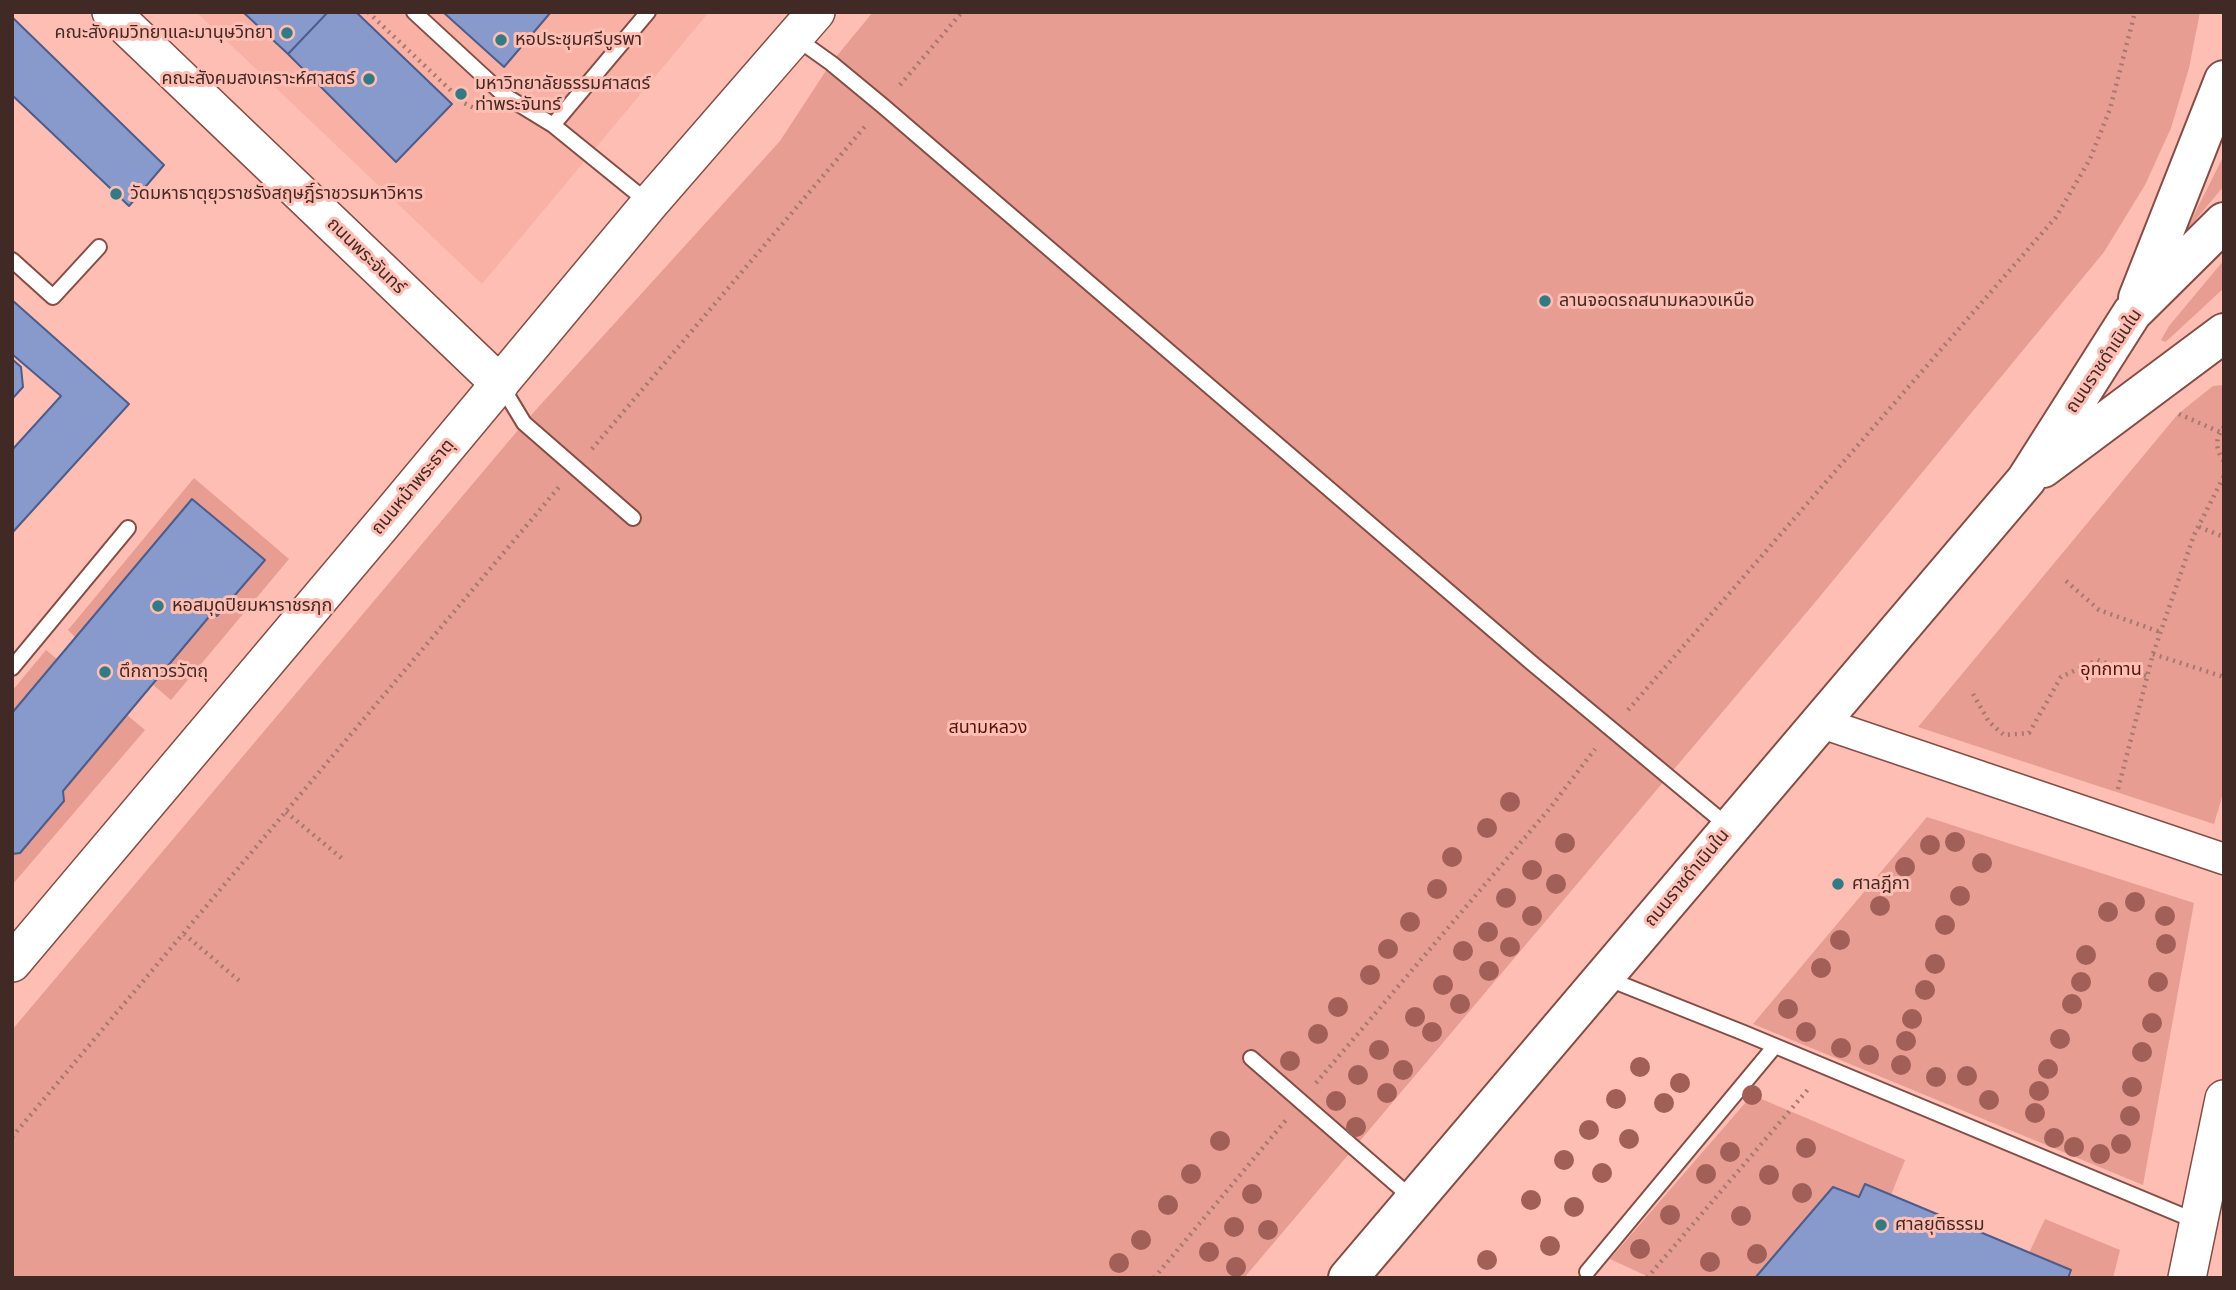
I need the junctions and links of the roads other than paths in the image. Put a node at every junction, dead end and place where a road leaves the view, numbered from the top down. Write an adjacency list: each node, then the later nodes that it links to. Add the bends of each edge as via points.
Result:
1 (110, 12): 14 (street, ถนนพระจันทร์)
2 (414, 12): 6 (lane, via 504,95)
3 (648, 12): 6 (lane)
4 (805, 25): 7 (street, ถนนหน้าพระธาตุ); 20 (lane, via 831,63)
5 (2224, 80): 11 (main road)
6 (553, 125): 7 (lane)
7 (650, 204): 14 (street, ถนนหน้าพระธาตุ)
8 (2224, 222): 11 (main road, ถนนราชดำเนินใน)
9 (99, 247): 10 (lane, via 53,297)
10 (12, 260)
11 (2132, 313): 15 (main road, ถนนราชดำเนินใน)
12 (2224, 333): 13 (main road, ถนนราชดำเนินใน)
13 (2207, 359): 15 (main road, ถนนราชดำเนินใน)
14 (500, 383): 16 (lane, via 524,423); 22 (street, ถนนหน้าพระธาตุ)
15 (2026, 480): 19 (main road, ถนนราชดำเนินใน)
16 (633, 518)
17 (128, 528): 18 (lane)
18 (12, 668)
19 (1819, 722): 20 (main road, ถนนราชดำเนินใน); 21 (street)
20 (1730, 828): 23 (main road, ถนนราชดำเนินใน)
21 (2224, 859)
22 (12, 963)
23 (1604, 977): 24 (lane); 27 (main road, ถนนราชดำเนินใน)
24 (1775, 1046): 28 (lane); 29 (lane)
25 (1251, 1058): 27 (lane)
26 (2224, 1099): 28 (street)
27 (1415, 1200): 30 (main road, ถนนราชดำเนินใน)
28 (2199, 1223): 31 (street)
29 (1590, 1276)
30 (1348, 1278)
31 (2187, 1278)

